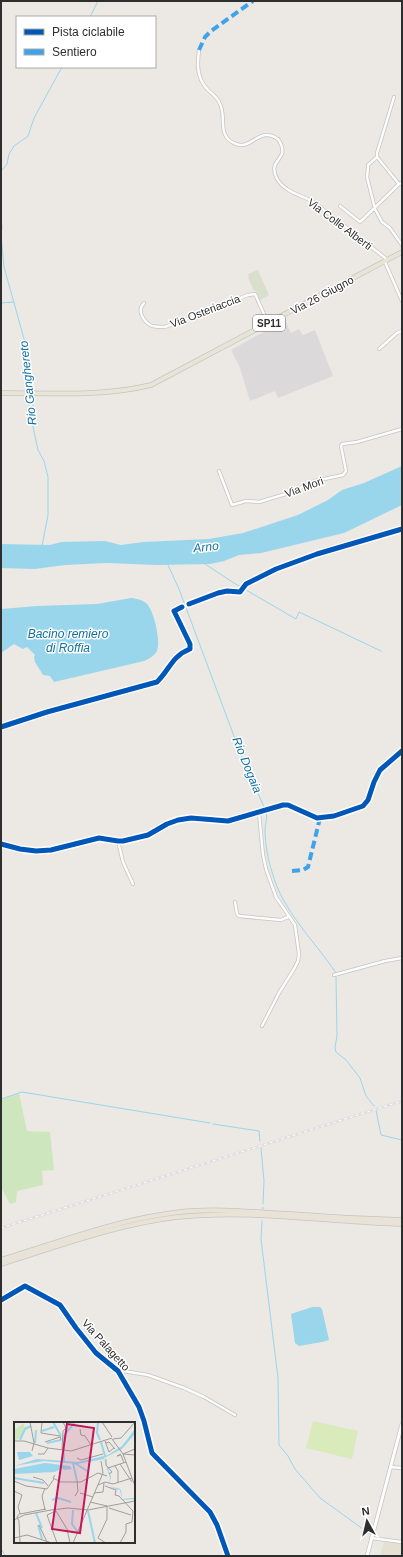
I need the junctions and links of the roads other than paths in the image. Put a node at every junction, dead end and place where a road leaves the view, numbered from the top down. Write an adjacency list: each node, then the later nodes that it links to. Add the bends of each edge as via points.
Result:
1 (199, 50): 9 (street, Via Colle Alberti, via 200,77 202,83 221,104 223,129 227,138 242,145 264,134 278,139 282,154 276,165 275,176 283,186 315,203)
2 (394, 97): 3 (street)
3 (377, 156): 4 (street); 6 (street, via 368,168)
4 (401, 184): 6 (street)
5 (340, 206): 6 (street, via 360,222)
6 (375, 209): 7 (street, via 382,222 390,228)
7 (402, 245)
8 (402, 252): 9 (main road, Via 26 Giugno / SP11)
9 (386, 261): 10 (street); 12 (main road, Via 26 Giugno / SP11)
10 (402, 301)
11 (144, 303): 12 (street, Via Osteriaccia, via 140,310 143,319 151,325 165,327 255,294)
12 (268, 324): 15 (main road, Via 26 Giugno / SP11, via 163,380 134,390 97,393)
13 (402, 331): 14 (street)
14 (379, 349)
15 (1, 393)
16 (402, 429): 17 (street, Via Mori, via 342,444 346,471 343,475 315,481 289,493 259,502 246,501 232,505)
17 (218, 471)
18 (402, 751): 19 (street, via 380,770 363,806 334,816 317,818 288,805)
19 (259, 813): 20 (street, via 228,821 182,819 148,835); 24 (street, via 266,869 273,890)
20 (118, 841): 21 (street, via 100,838 51,850 36,851); 22 (street, via 123,862)
21 (1, 844)
22 (133, 884)
23 (235, 902): 24 (street, via 239,916 281,920)
24 (288, 917): 27 (street, via 295,925 298,961)
25 (402, 958): 26 (street)
26 (334, 975)
27 (262, 1026)
28 (402, 1220): 30 (highway, via 241,1211 180,1212 105,1227)
29 (402, 1224): 31 (highway, via 241,1215 178,1217 108,1231)
30 (1, 1260)
31 (1, 1264)
32 (1, 1300): 33 (street, Via Palagetto, via 25,1286 55,1302 64,1310 96,1353)
33 (119, 1373): 34 (street, via 123,1371 159,1378 204,1397); 42 (street, Via Palagetto, via 139,1407 152,1453 210,1512)
34 (236, 1415)
35 (402, 1424): 36 (street)
36 (390, 1467): 37 (street); 38 (street)
37 (402, 1468)
38 (371, 1538): 39 (street); 43 (street)
39 (402, 1542)
40 (1, 1552): 41 (street)
41 (3, 1556)
42 (228, 1556)
43 (367, 1556)

